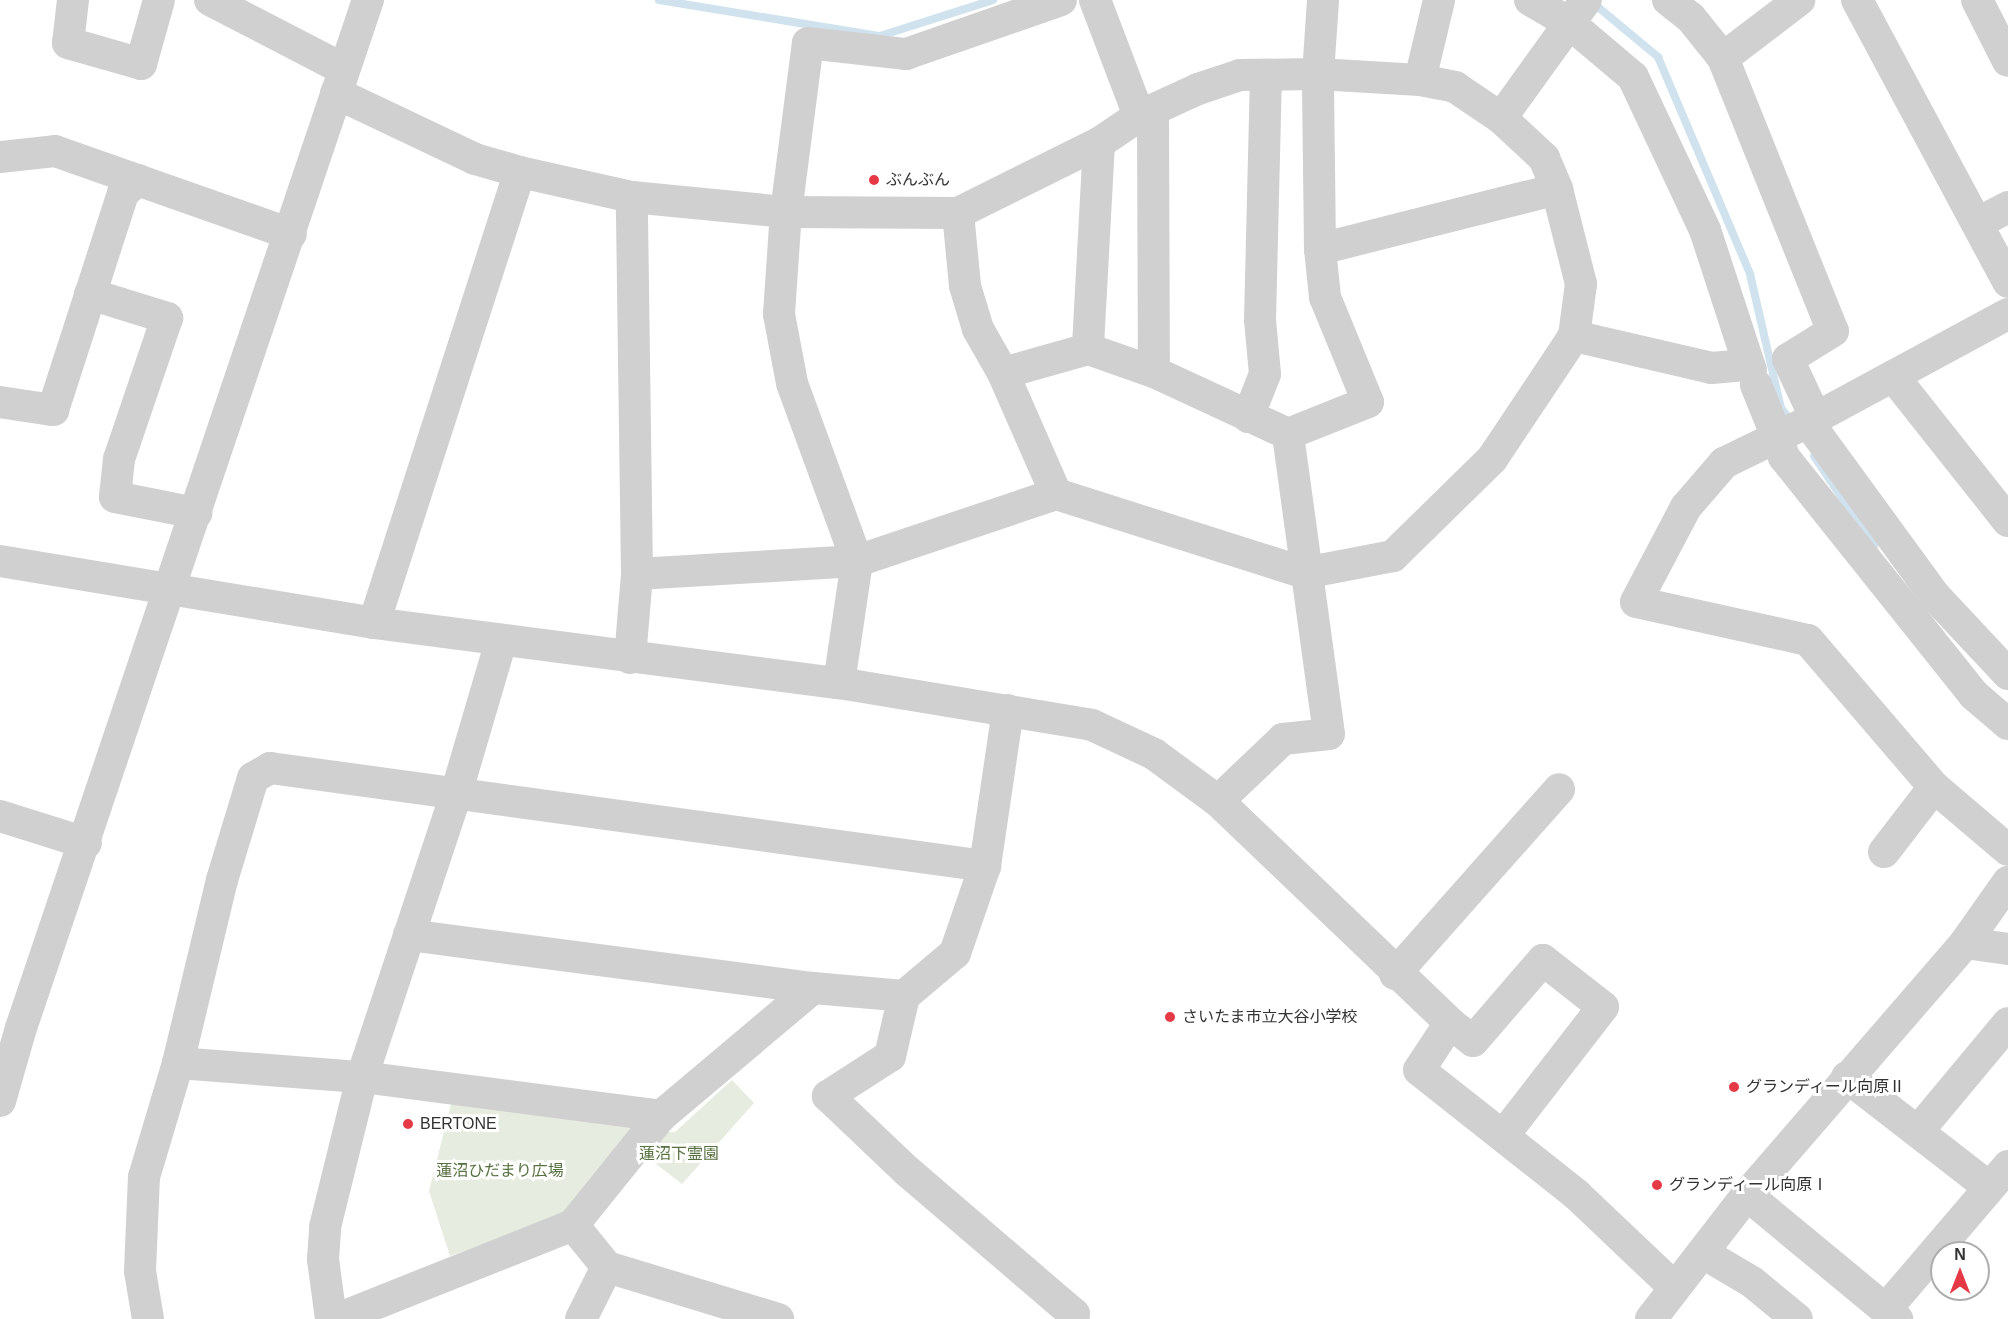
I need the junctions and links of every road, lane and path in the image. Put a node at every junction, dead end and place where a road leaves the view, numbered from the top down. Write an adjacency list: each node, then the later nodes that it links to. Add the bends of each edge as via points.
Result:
1 (73, 0): 2 (street, via 68,44 141,64)
2 (159, 0)
3 (210, 0): 20 (street)
4 (368, 0): 20 (street)
5 (1060, 0): 30 (street, via 906,54 808,43)
6 (1095, 0): 21 (street)
7 (1323, 0): 17 (street)
8 (1439, 0): 19 (street)
9 (1530, 0): 14 (street)
10 (1668, 0): 15 (street, via 1691,18)
11 (1798, 0): 15 (street)
12 (1857, 0): 32 (street)
13 (1977, 0): 16 (street)
14 (1579, 9): 22 (street); 42 (street, via 1633,77 1705,230)
15 (1723, 58): 46 (street, via 1833,331 1788,359)
16 (2008, 62)
17 (1318, 74): 18 (street); 19 (street); 34 (street)
18 (1266, 76): 21 (street, via 1240,75 1198,88); 45 (street, via 1260,320 1265,374)
19 (1420, 80): 22 (street, via 1455,87)
20 (339, 81): 25 (street, via 475,159); 33 (street)
21 (1146, 113): 23 (street); 40 (street)
22 (1501, 118): 27 (street, via 1544,158)
23 (1099, 143): 31 (street); 39 (street)
24 (0, 157): 26 (street, via 55,151)
25 (520, 172): 28 (street); 56 (street)
26 (138, 180): 33 (street); 36 (street, via 123,193)
27 (1557, 189): 34 (street); 38 (street, via 1581,284)
28 (632, 197): 30 (street); 54 (street)
29 (2008, 207): 32 (street)
30 (786, 212): 31 (street); 52 (street, via 779,314 792,383)
31 (958, 213): 41 (street, via 965,286 978,329)
32 (1978, 223): 35 (street)
33 (291, 234): 49 (street)
34 (1320, 249): 47 (street, via 1325,297 1368,402)
35 (2008, 282)
36 (90, 294): 44 (street, via 52,410); 49 (street, via 167,318 119,459 115,497)
37 (2008, 314): 43 (street)
38 (1574, 336): 42 (street, via 1711,368); 53 (street, via 1492,459 1393,556)
39 (1088, 348): 40 (street); 41 (street)
40 (1154, 372): 45 (street)
41 (1003, 373): 48 (street)
42 (1752, 373): 46 (street)
43 (1893, 376): 46 (street); 50 (street)
44 (0, 402)
45 (1248, 417): 47 (street)
46 (1798, 426): 59 (street, via 1935,596); 62 (street, via 1784,457 1966,686); 63 (street, via 1724,464 1686,507 1636,602 1808,640)
47 (1288, 434): 53 (street)
48 (1056, 494): 52 (street); 53 (street)
49 (196, 513): 55 (street)
50 (2008, 521)
51 (0, 561): 55 (street)
52 (857, 561): 54 (street); 60 (street)
53 (1305, 573): 66 (street, via 1329,734 1283,739)
54 (637, 574): 58 (street)
55 (171, 589): 56 (street); 68 (street)
56 (374, 623): 57 (street)
57 (501, 640): 58 (street); 65 (street)
58 (630, 658): 60 (street)
59 (2008, 674)
60 (839, 683): 61 (street)
61 (1008, 710): 66 (street, via 1092,725 1154,754); 71 (street)
62 (2008, 724)
63 (1934, 787): 69 (street); 70 (street)
64 (1559, 789): 76 (street)
65 (456, 794): 71 (street); 73 (street); 82 (street, via 270,768 253,778 222,880)
66 (1218, 801): 76 (street)
67 (0, 816): 68 (street)
68 (86, 843): 81 (street)
69 (2008, 850)
70 (1884, 852)
71 (984, 866): 78 (street, via 955,953)
72 (2008, 882): 74 (street)
73 (409, 935): 77 (street); 83 (street)
74 (1965, 943): 75 (street); 84 (street)
75 (2008, 949)
76 (1395, 974): 79 (street)
77 (813, 988): 78 (street); 86 (street)
78 (904, 996): 102 (street, via 890,1056 828,1096 907,1171 1074,1314)
79 (1450, 1023): 88 (street, via 1419,1070); 88 (street, via 1473,1041 1543,960 1603,1007)
80 (2008, 1023): 87 (street)
81 (10, 1025): 85 (street)
82 (178, 1063): 83 (street); 97 (street, via 144,1177 140,1271)
83 (362, 1077): 86 (street); 98 (street, via 325,1227 323,1259)
84 (1847, 1077): 87 (street); 90 (street)
85 (0, 1101)
86 (661, 1116): 91 (street)
87 (1918, 1130): 89 (street)
88 (1503, 1136): 94 (street, via 1577,1195)
89 (1998, 1176): 96 (street)
90 (1747, 1195): 92 (street); 96 (street)
91 (573, 1225): 93 (street); 99 (street)
92 (1703, 1254): 94 (street); 104 (street, via 1752,1281)
93 (607, 1267): 95 (street); 100 (street)
94 (1674, 1287): 103 (street)
95 (696, 1307): 101 (street)
96 (1892, 1314)
97 (148, 1319)
98 (331, 1319)
99 (338, 1319)
100 (581, 1319)
101 (778, 1319)
102 (1071, 1319)
103 (1651, 1319)
104 (1797, 1319)

